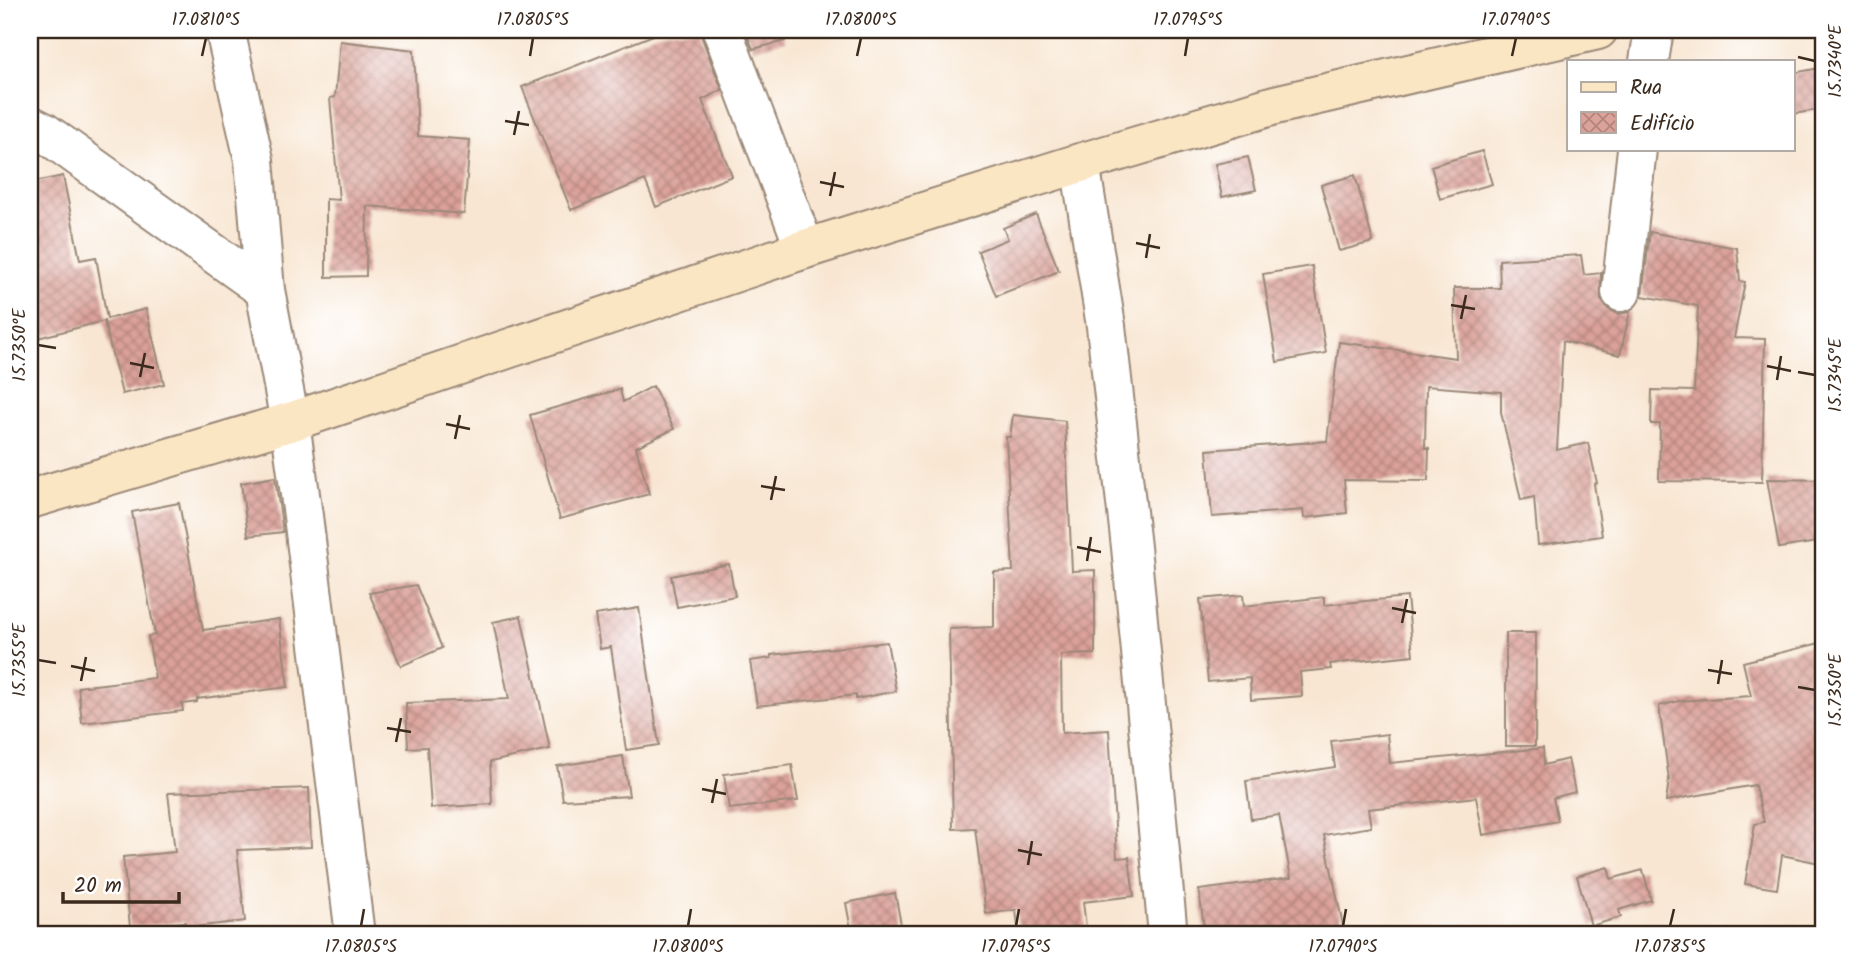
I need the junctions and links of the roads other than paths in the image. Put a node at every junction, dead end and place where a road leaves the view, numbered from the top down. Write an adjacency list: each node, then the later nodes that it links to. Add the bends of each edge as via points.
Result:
1 (225, 30): 10 (street, via 254,160)
2 (722, 30): 9 (street)
3 (1598, 30): 8 (street, via 1275,106)
4 (1654, 30): 5 (street)
5 (1649, 60)
6 (30, 125): 10 (street)
7 (1637, 150): 11 (street)
8 (1080, 163): 9 (street); 15 (street, via 1106,326)
9 (805, 249): 12 (street)
10 (265, 290): 12 (street)
11 (1621, 292)
12 (290, 422): 13 (street); 14 (street)
13 (30, 499)
14 (355, 935)
15 (1168, 935)

